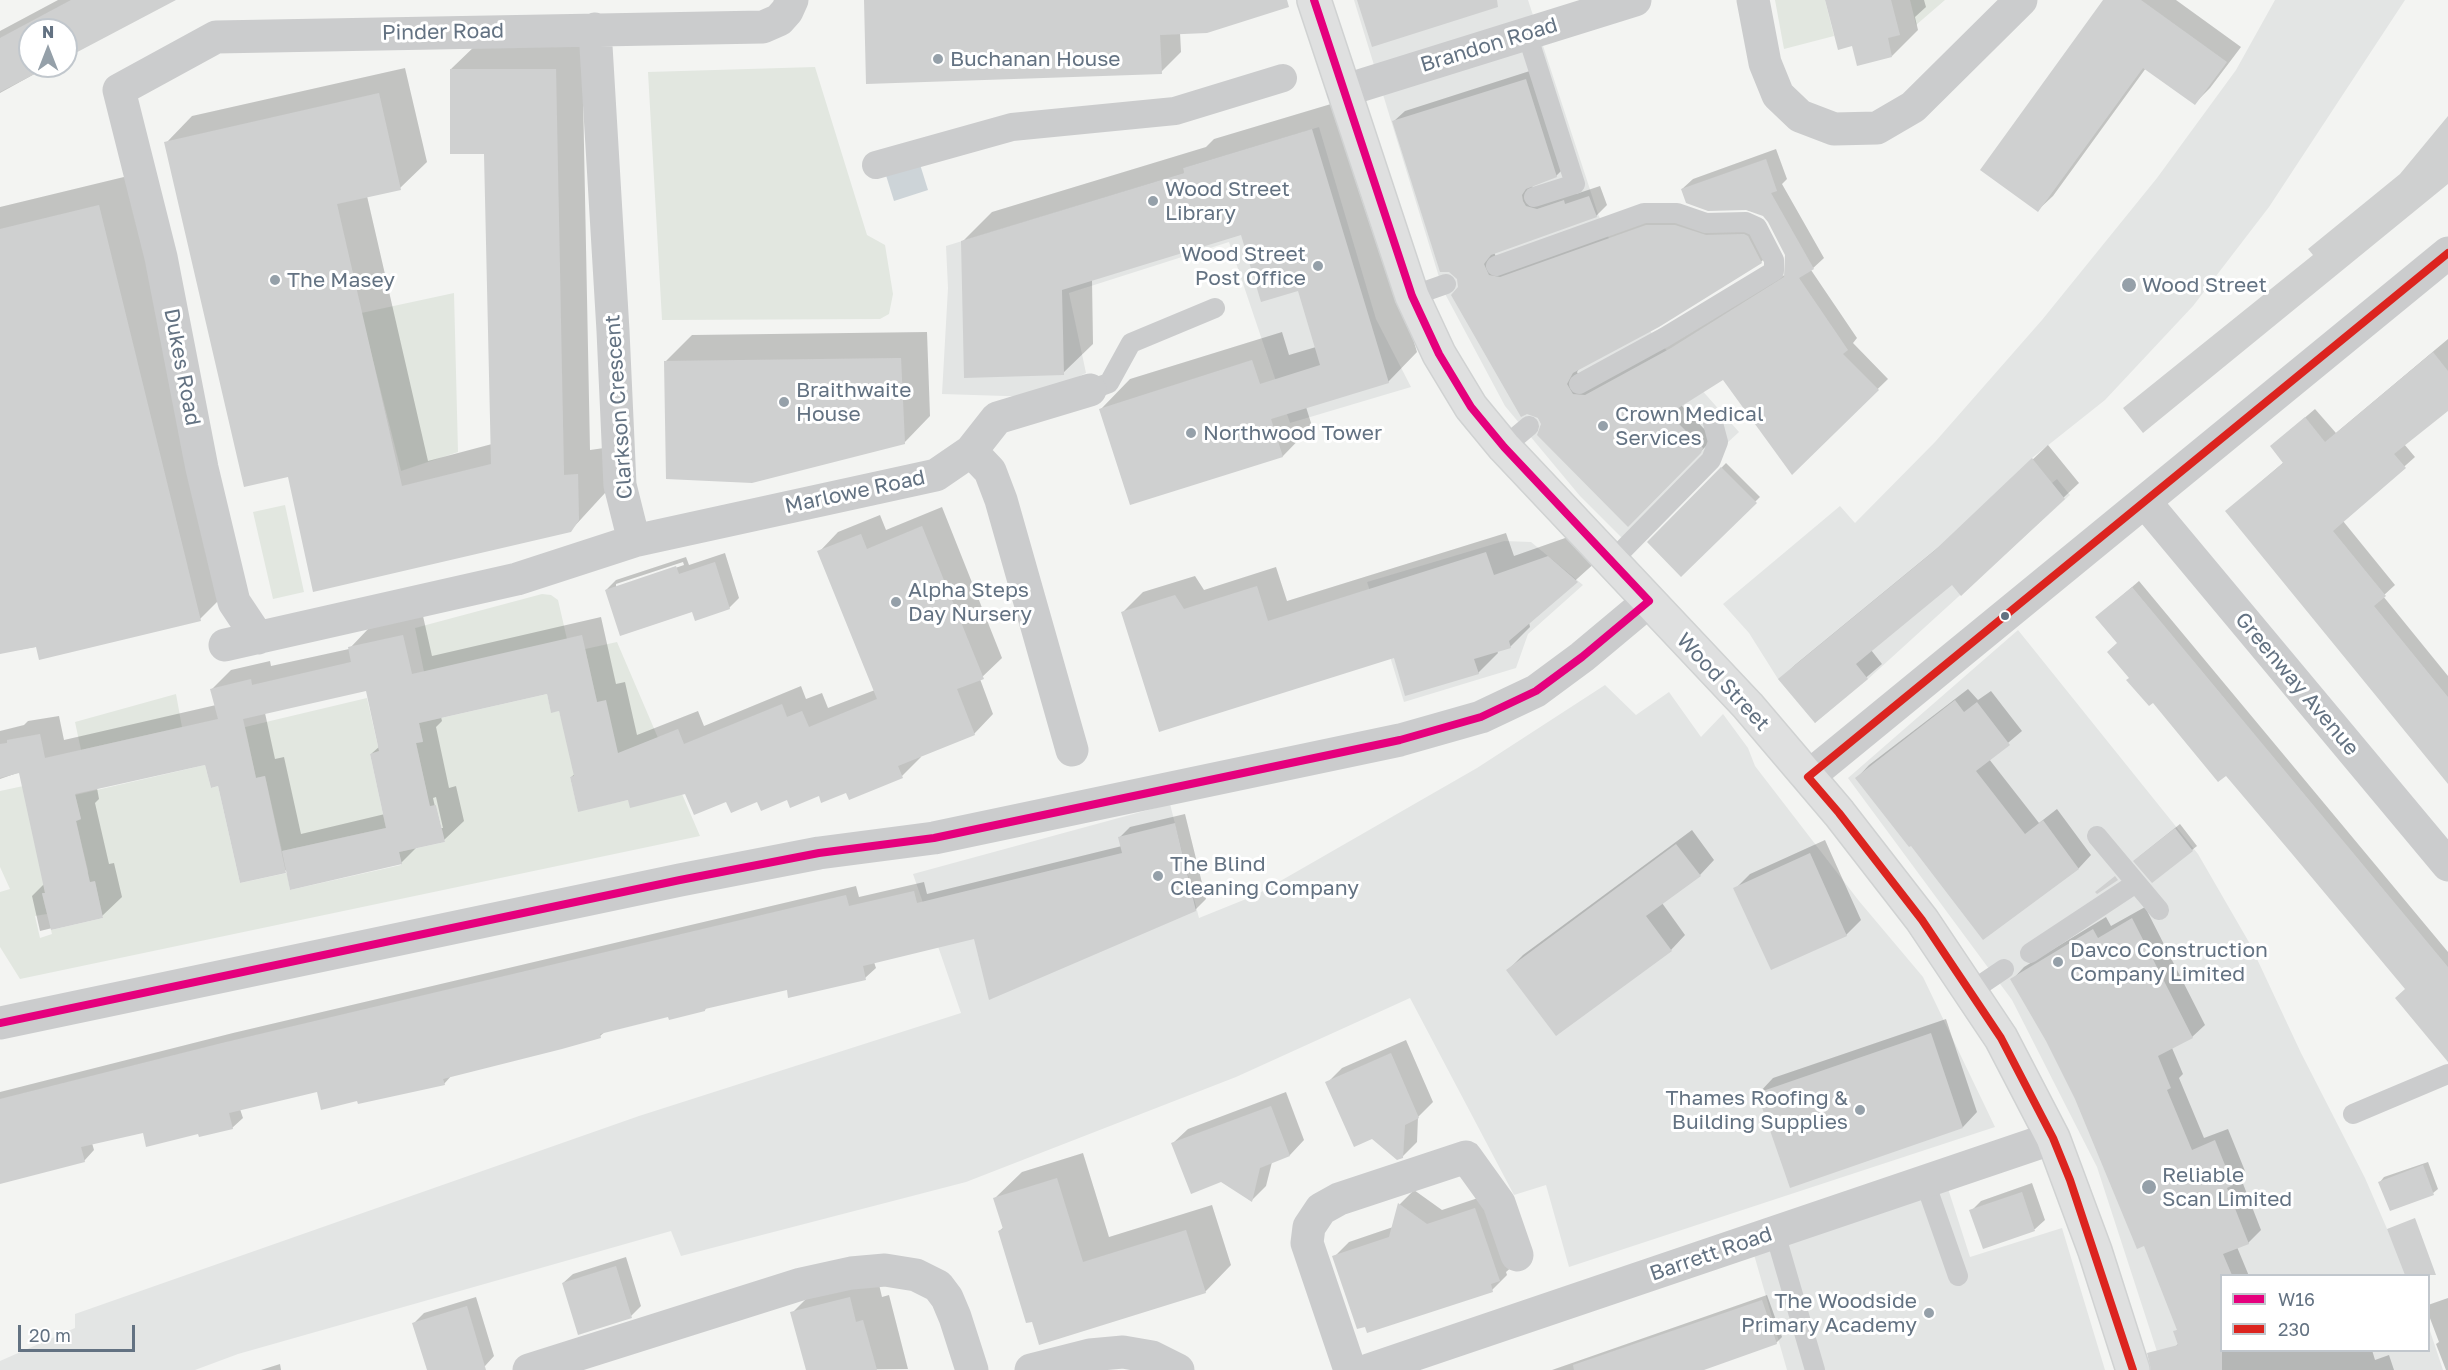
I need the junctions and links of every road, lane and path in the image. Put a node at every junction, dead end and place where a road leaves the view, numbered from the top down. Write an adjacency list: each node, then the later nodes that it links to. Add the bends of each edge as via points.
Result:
1 (1314, 0): 10 (main road, Wood Street)
2 (1635, 0): 7 (street, Brandon Road)
3 (1753, 0): 4 (street, via 1765,63 1778,95 1800,116 1834,129 1877,128 1913,106)
4 (2021, 0)
5 (786, 10): 6 (street, Pinder Road, via 763,27)
6 (595, 29): 9 (street, Pinder Road, via 216,37); 23 (street, Clarkson Crescent, via 620,485)
7 (1527, 34): 10 (street, Brandon Road); 12 (lane, via 1575,184)
8 (1283, 78): 11 (street, via 1175,111 1012,127)
9 (119, 90): 26 (street, Dukes Road, via 161,257 202,468 234,602)
10 (1343, 91): 16 (main road, Wood Street)
11 (876, 165)
12 (1534, 197)
13 (2448, 253): 22 (street)
14 (1497, 266): 18 (lane, via 1644,213 1677,213 1706,223 1746,222 1757,228 1774,260 1774,271)
15 (1446, 284): 16 (lane)
16 (1412, 296): 24 (main road, Wood Street, via 1439,354 1471,407 1516,436)
17 (1215, 308): 19 (lane, via 1131,343 1109,383)
18 (1579, 384)
19 (1090, 390): 21 (street, Marlowe Road, via 997,418)
20 (1713, 423): 24 (lane, via 1718,442 1711,460)
21 (970, 451): 23 (street, Marlowe Road, via 936,475); 28 (street, via 990,471 1001,500)
22 (2145, 502): 29 (street); 31 (street, Greenway Avenue)
23 (634, 541): 26 (street, via 517,579)
24 (1611, 562): 25 (main road, Wood Street)
25 (1649, 601): 29 (main road, Wood Street); 37 (street, via 1536,691 1481,717 1400,740 934,838 819,853 668,882)
26 (258, 638): 27 (street)
27 (225, 645)
28 (1072, 750)
29 (1808, 777): 36 (main road, Wood Street, via 1922,920)
30 (2097, 836): 32 (lane)
31 (2448, 865)
32 (2136, 883): 33 (lane); 34 (lane)
33 (2159, 910)
34 (2030, 953)
35 (2004, 969): 36 (lane)
36 (1970, 992): 40 (main road, Wood Street, via 2001,1038)
37 (0, 1023)
38 (2448, 1074): 39 (lane)
39 (2353, 1114)
40 (2053, 1138): 41 (street, Barrett Road); 52 (main road, Wood Street)
41 (1926, 1182): 42 (street, Barrett Road); 44 (lane)
42 (1775, 1233): 50 (street, Barrett Road); 51 (lane)
43 (1517, 1255): 49 (street, via 1499,1203 1466,1157 1339,1199 1321,1209 1309,1227 1307,1243)
44 (1958, 1276)
45 (530, 1370): 46 (street, via 801,1284 885,1270 916,1275 938,1286 956,1317)
46 (972, 1370)
47 (1031, 1370): 48 (street, via 1090,1355 1123,1352 1152,1357)
48 (1178, 1370)
49 (1350, 1370)
50 (1369, 1370)
51 (1815, 1370)
52 (2133, 1370)

